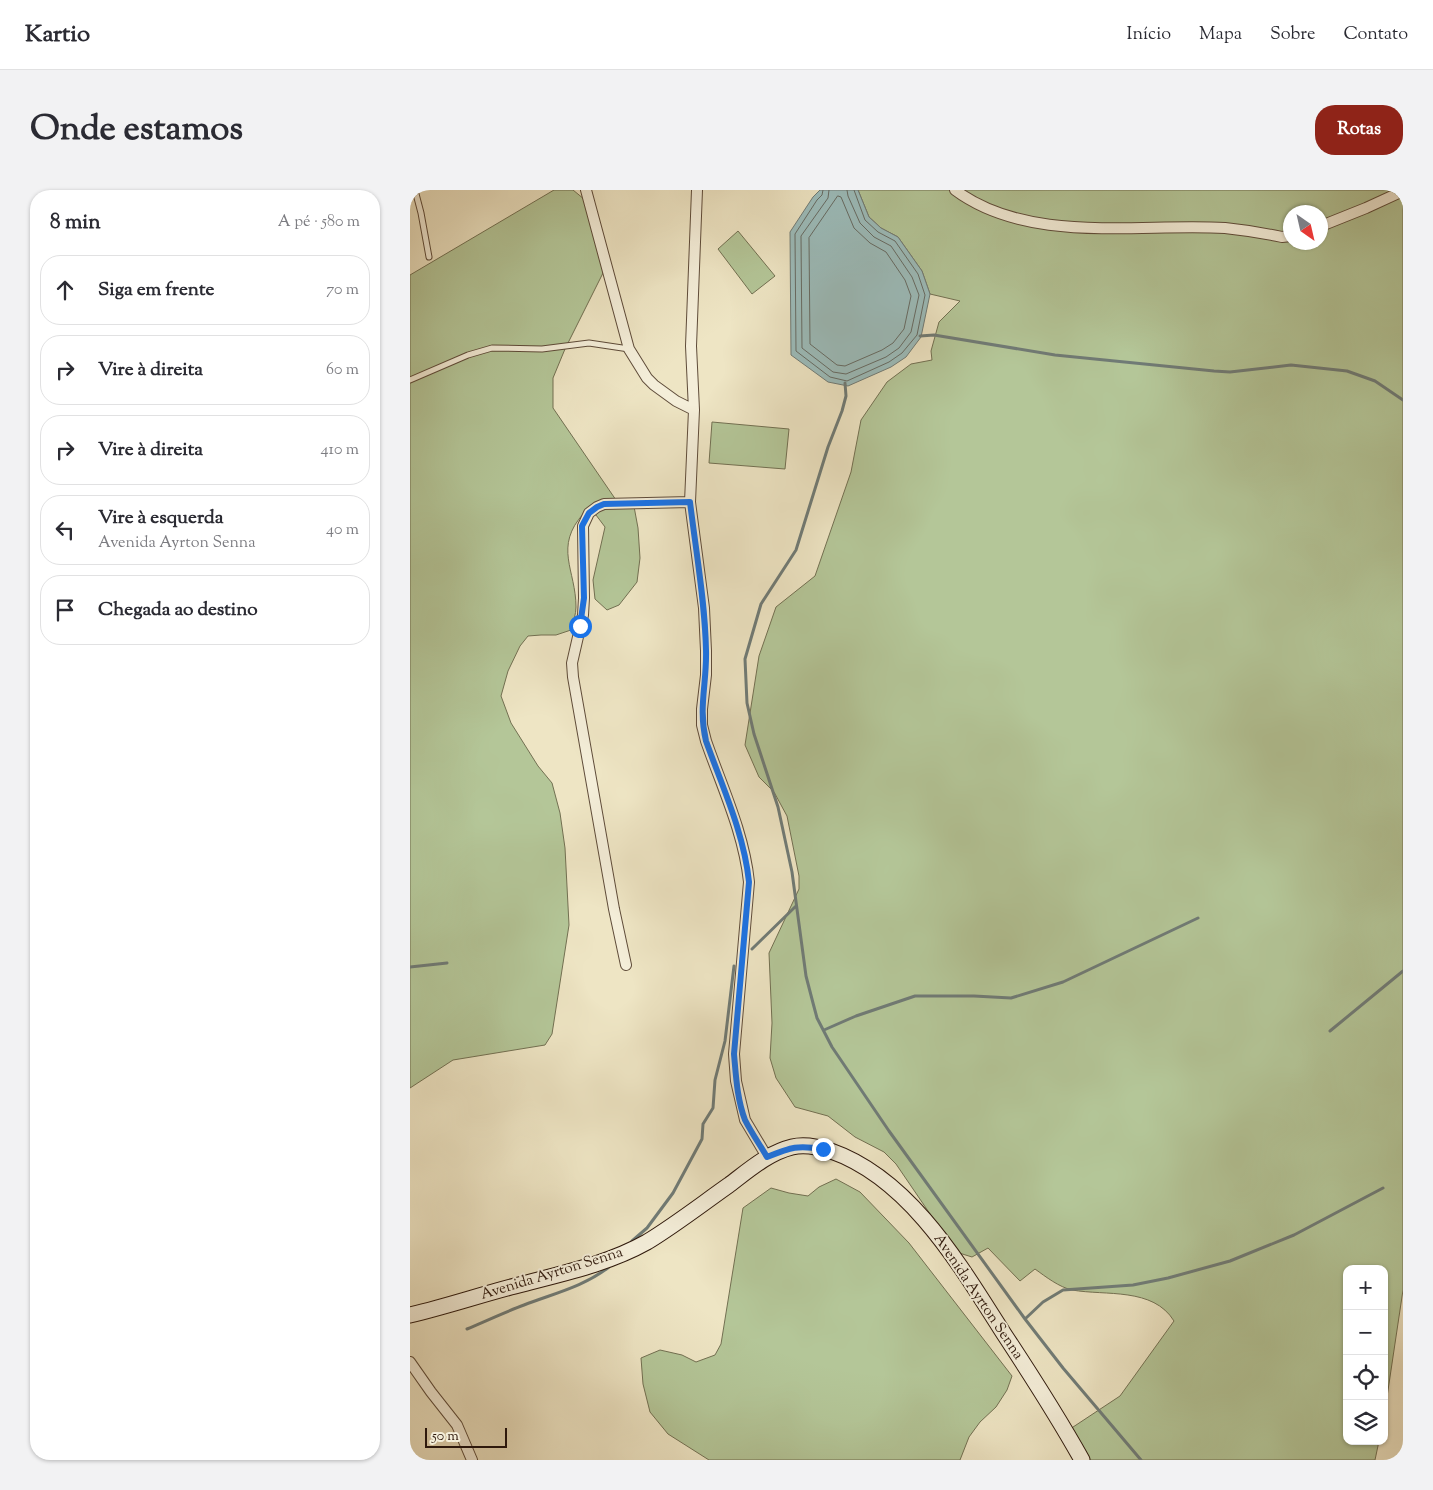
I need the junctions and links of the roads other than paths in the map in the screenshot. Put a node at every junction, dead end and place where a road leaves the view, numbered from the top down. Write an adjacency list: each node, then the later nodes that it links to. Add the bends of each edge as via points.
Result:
1 (415, 190): 9 (lane)
2 (586, 190): 10 (street)
3 (697, 190): 12 (street, via 691,346)
4 (955, 190): 8 (street, via 988,209 1050,224 1090,229 1225,228)
5 (1403, 191): 6 (street)
6 (1395, 193): 7 (street)
7 (1328, 223)
8 (1283, 236)
9 (429, 257)
10 (628, 350): 11 (lane, via 589,343 542,349 492,348); 12 (street, via 654,385)
11 (410, 380)
12 (694, 410): 13 (street)
13 (690, 502): 14 (street, via 604,504 589,513 582,526 584,598 572,663 573,677); 15 (street, via 704,608 706,675 702,725 739,835 749,882 734,1054 736,1081 746,1120)
14 (626, 965)
15 (767, 1157): 16 (street, Avenida Ayrton Senna, via 676,1223 622,1254); 19 (street, Avenida Ayrton Senna, via 793,1147 823,1149 862,1166 900,1196 957,1261)
16 (410, 1315)
17 (410, 1362): 18 (street, via 457,1425)
18 (472, 1460)
19 (1082, 1460)

